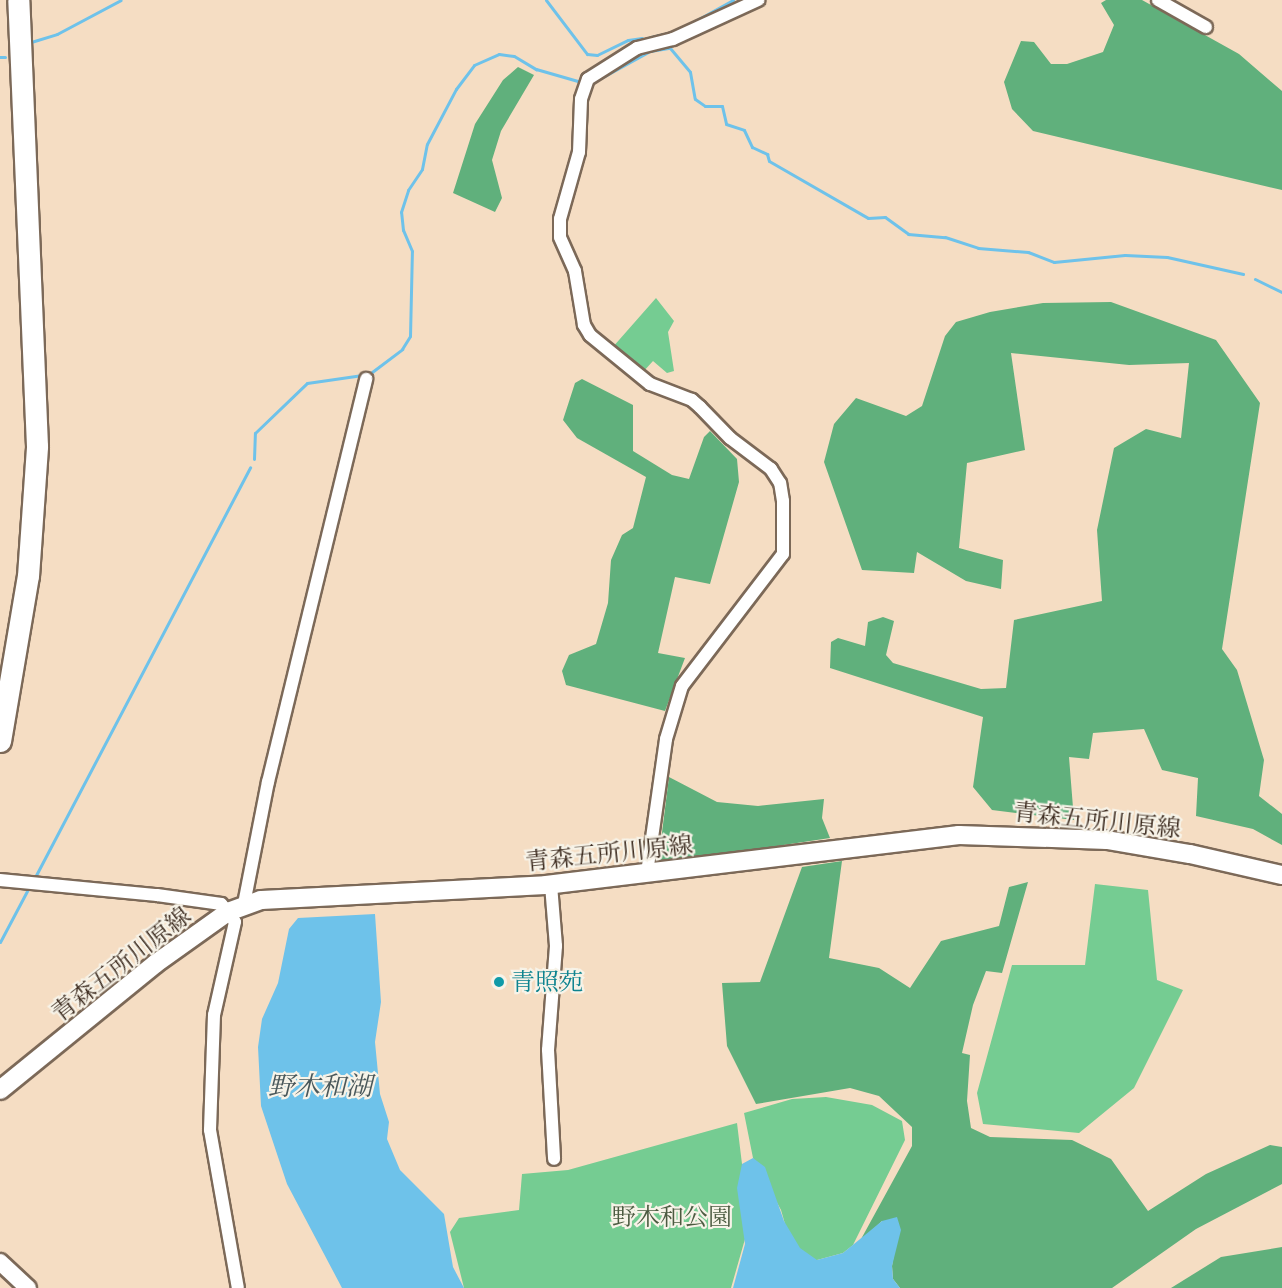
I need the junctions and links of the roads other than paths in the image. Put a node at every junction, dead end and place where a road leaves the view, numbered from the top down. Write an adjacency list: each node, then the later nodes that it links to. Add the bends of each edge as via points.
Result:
1 (18, 0): 6 (highway, via 38,446 28,576)
2 (758, 0): 7 (street, via 673,39 636,48 588,80 581,99 579,152 560,219 560,237 575,271 584,325 591,335 650,384 700,407 730,438 771,469 780,483 783,501 783,554 682,686 666,739)
3 (1158, 0): 4 (street)
4 (1206, 27)
5 (366, 379): 11 (street)
6 (0, 741)
7 (647, 873): 8 (main road, 青森五所川原線, via 886,842 1004,834 1107,840); 10 (main road, 青森五所川原線)
8 (1282, 875)
9 (0, 880): 11 (street, via 157,895)
10 (551, 885): 11 (main road, 青森五所川原線, via 300,896); 13 (street, via 556,946 548,1050)
11 (236, 908): 12 (main road, 青森五所川原線, via 138,976); 16 (street, via 214,1015 210,1130)
12 (0, 1090)
13 (554, 1159)
14 (0, 1262): 15 (street)
15 (28, 1288)
16 (238, 1288)

